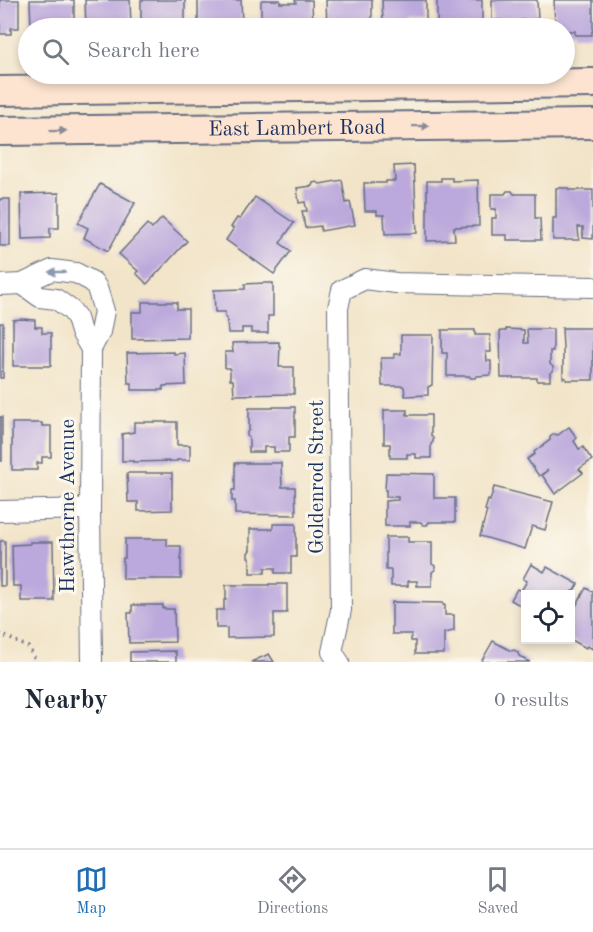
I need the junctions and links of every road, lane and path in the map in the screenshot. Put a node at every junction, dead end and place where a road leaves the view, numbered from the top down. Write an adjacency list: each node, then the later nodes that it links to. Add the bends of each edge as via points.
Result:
1 (575, 82): 2 (main road, East Lambert Road)
2 (593, 82)
3 (461, 84): 4 (main road, East Lambert Road)
4 (0, 91)
5 (593, 124): 6 (main road, East Lambert Road, one-way to 5)
6 (0, 131)
7 (22, 284): 8 (street); 10 (street, Hawthorne Avenue, via 40,297 56,299 71,310); 10 (street, Hawthorne Avenue, one-way to 7, via 105,311 93,282 76,273 52,270)
8 (0, 285)
9 (593, 287): 16 (street, Goldenrod Street, via 365,279 342,290 338,308 341,610 332,652)
10 (92, 349): 11 (street, Hawthorne Avenue)
11 (90, 509): 12 (street); 15 (street, Hawthorne Avenue)
12 (0, 511)
13 (0, 634): 14 (path, via 28,647)
14 (37, 662)
15 (92, 662)
16 (339, 662)

